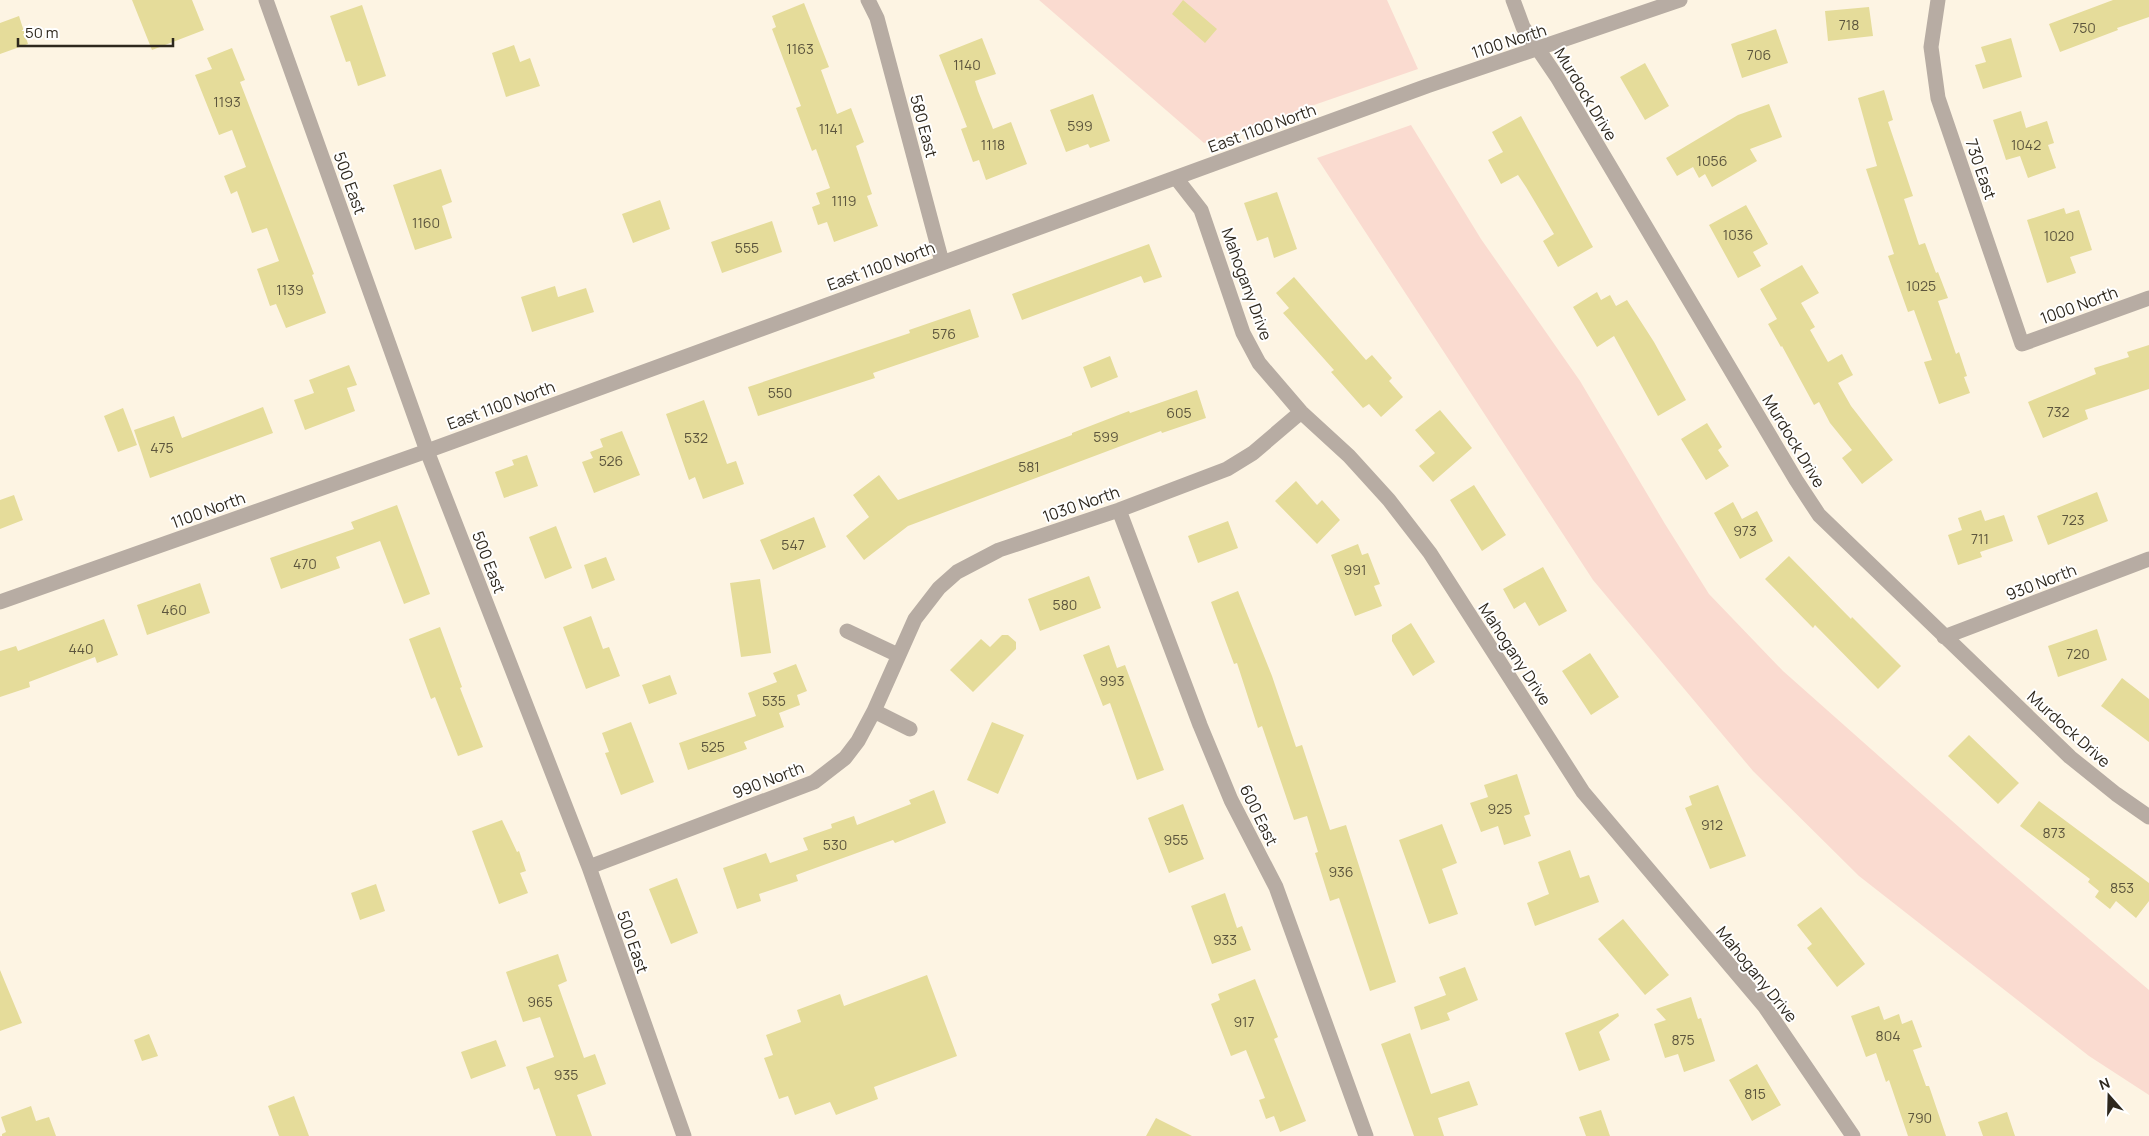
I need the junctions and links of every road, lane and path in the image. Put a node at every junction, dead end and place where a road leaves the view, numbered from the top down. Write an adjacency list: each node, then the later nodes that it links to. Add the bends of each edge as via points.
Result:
1 (266, 0): 13 (street, 500 East)
2 (868, 0): 9 (street, 580 East, via 877,18)
3 (1513, 0): 6 (street, Murdock Drive, via 1523,27)
4 (1680, 0): 6 (street, 1100 North)
5 (1938, 0): 11 (street, 730 East, via 1930,47 1938,98)
6 (1539, 50): 7 (street, 1100 North, via 1427,86); 18 (street, Murdock Drive, via 1819,515)
7 (1349, 116): 8 (street, East 1100 North)
8 (1176, 178): 9 (street, East 1100 North); 12 (street, Mahogany Drive, via 1201,210 1243,333 1259,363)
9 (942, 262): 13 (street, East 1100 North)
10 (2149, 298): 11 (street, 1000 North)
11 (2022, 344)
12 (1302, 412): 14 (street, 1030 North, via 1253,453 1227,469); 26 (street, Mahogany Drive, via 1349,456 1412,530 1583,792 1765,1007)
13 (427, 451): 16 (street, 1100 North); 23 (street, 500 East)
14 (1118, 510): 19 (street, 1030 North, via 999,550 957,572 924,605); 25 (street, 600 East, via 1228,792 1276,887)
15 (2149, 559): 18 (street, 930 North)
16 (0, 602)
17 (847, 631): 19 (street)
18 (1944, 637): 22 (street, Murdock Drive, via 2070,757)
19 (898, 654): 20 (street, 990 North)
20 (874, 710): 21 (street); 23 (street, 990 North, via 846,758 814,782)
21 (910, 730)
22 (2149, 817)
23 (589, 867): 24 (street, 500 East)
24 (684, 1136)
25 (1366, 1136)
26 (1852, 1136)

